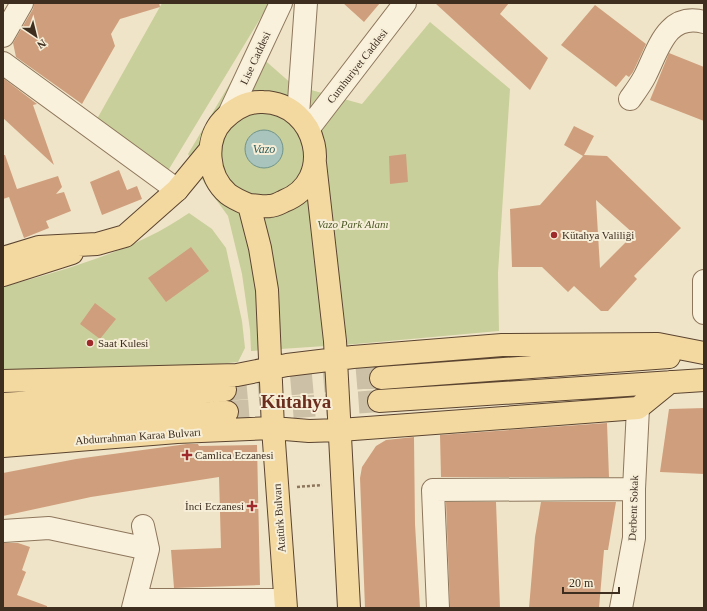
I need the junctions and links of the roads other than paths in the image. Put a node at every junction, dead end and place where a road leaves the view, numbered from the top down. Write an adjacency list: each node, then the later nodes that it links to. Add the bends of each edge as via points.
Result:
1 (22, 3): 6 (street)
2 (280, 3): 9 (street, Lise Caddesi)
3 (306, 3): 10 (street)
4 (405, 3): 10 (street, Cumhuriyet Caddesi)
5 (704, 22): 8 (street, via 686,21 667,32 645,77)
6 (3, 36)
7 (3, 63): 13 (street)
8 (630, 99)
9 (229, 114): 10 (main road, via 242,106 256,102 271,102 286,106); 11 (main road, via 216,130)
10 (304, 121): 12 (main road, via 315,144)
11 (210, 150): 13 (main road); 14 (main road, via 214,174 228,194)
12 (315, 161): 14 (main road, via 308,182 292,198 271,206); 21 (main road)
13 (177, 190): 15 (main road, via 125,236)
14 (249, 205): 22 (main road, Atatürk Bulvarı, via 267,290)
15 (97, 244): 16 (main road, via 39,247); 17 (main road)
16 (3, 258)
17 (3, 275)
18 (704, 281): 19 (street)
19 (704, 313)
20 (704, 353): 21 (main road, via 658,344 502,345); 23 (main road, via 618,362)
21 (336, 359): 22 (main road); 34 (main road)
22 (270, 370): 25 (main road, via 237,375); 33 (main road, Atatürk Bulvarı)
23 (380, 378)
24 (704, 380): 26 (main road)
25 (3, 381)
26 (670, 382): 28 (main road); 30 (main road)
27 (225, 390): 29 (main road)
28 (379, 401)
29 (3, 404)
30 (638, 408): 34 (main road, Abdurrahman Karaa Bulvarı); 36 (street, Derbent Sokak)
31 (228, 412): 32 (main road)
32 (3, 426)
33 (273, 428): 34 (main road, Abdurrahman Karaa Bulvarı); 35 (main road, Abdurrahman Karaa Bulvarı, via 177,432); 41 (main road, Atatürk Bulvarı)
34 (340, 430): 42 (main road)
35 (3, 446)
36 (634, 489): 43 (street, via 433,490); 44 (street, Derbent Sokak, via 634,538)
37 (143, 526): 39 (street)
38 (3, 531): 39 (street, via 50,528)
39 (148, 549): 40 (street)
40 (134, 604): 41 (street)
41 (285, 604)
42 (349, 608)
43 (438, 608)
44 (621, 608)

